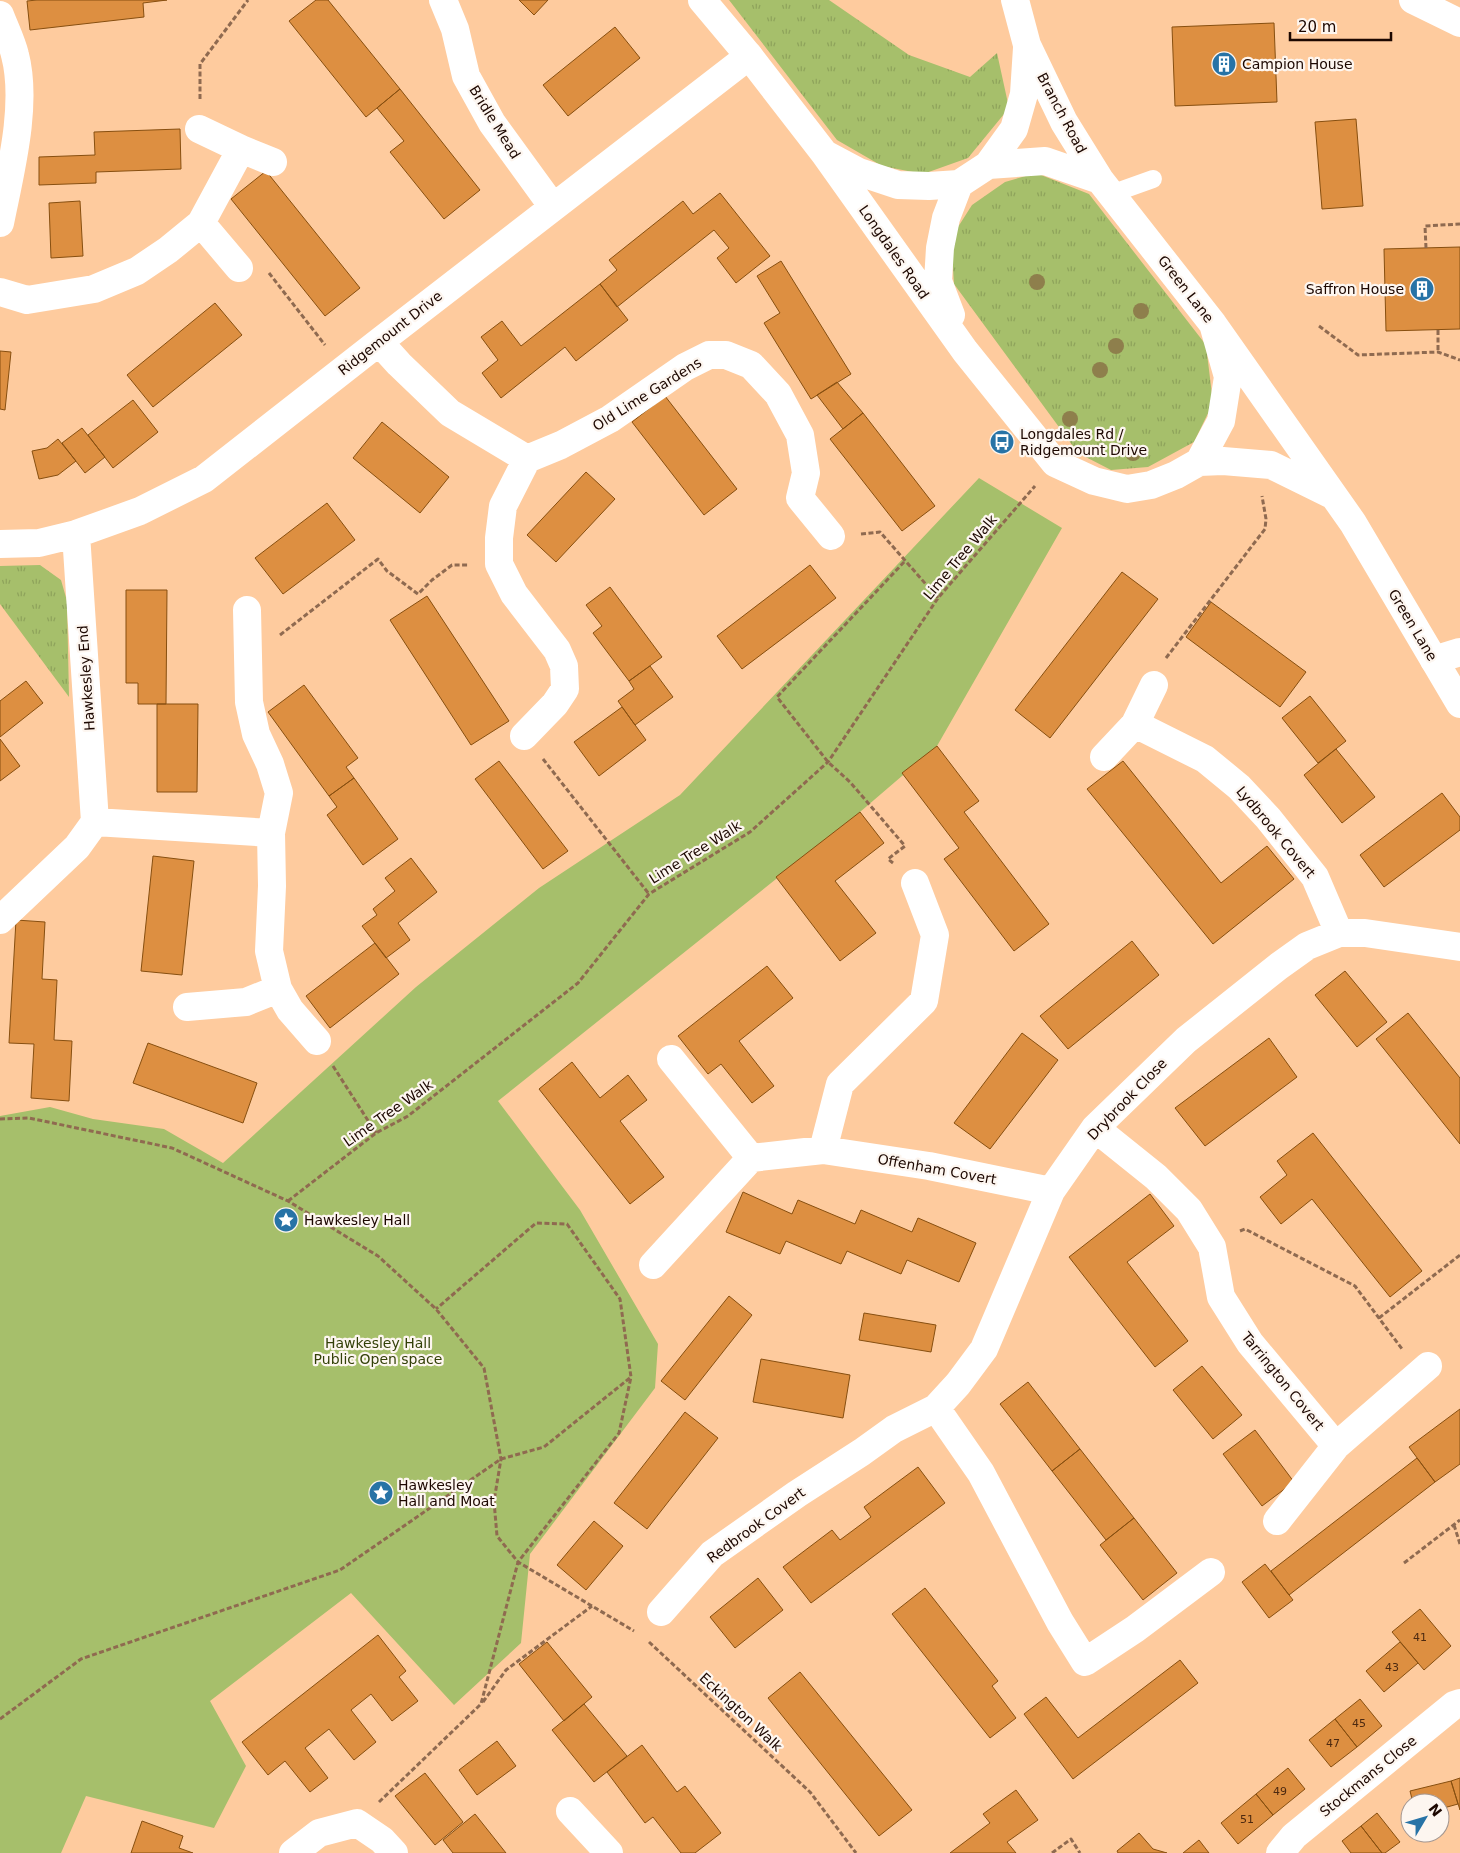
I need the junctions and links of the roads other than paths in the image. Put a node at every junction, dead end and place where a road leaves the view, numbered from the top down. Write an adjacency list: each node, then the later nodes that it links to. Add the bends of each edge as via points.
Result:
1 (443, 0): 17 (main road, Bridle Mead, via 455,29 466,76 492,123)
2 (702, 0): 8 (main road, Longdales Road)
3 (1015, 0): 7 (main road, Branch Road)
4 (1420, 1): 6 (main road)
5 (0, 15): 18 (main road, via 15,55 20,99 14,154)
6 (1460, 23)
7 (1027, 45): 13 (main road, Branch Road, via 1024,94 1014,129); 16 (main road, Branch Road, via 1064,122)
8 (749, 56): 11 (main road, Longdales Road); 17 (main road, Ridgemount Drive)
9 (199, 129): 10 (main road)
10 (241, 149): 12 (main road); 19 (main road)
11 (824, 153): 15 (main road, Longdales Road, via 859,172 898,185); 24 (main road, Longdales Road)
12 (273, 162)
13 (988, 165): 15 (main road); 16 (main road, via 1045,162)
14 (1153, 179): 16 (lane)
15 (959, 184): 24 (main road, Longdales Road, via 946,218 938,281)
16 (1106, 187): 22 (main road, Green Lane)
17 (553, 207): 23 (main road, Ridgemount Drive)
18 (0, 223)
19 (201, 223): 20 (main road); 21 (main road, via 138,271 94,289 27,300)
20 (239, 268)
21 (0, 292)
22 (1213, 324): 26 (main road, via 1228,377 1221,421); 27 (main road, Green Lane)
23 (379, 342): 25 (main road, via 450,413); 28 (main road, Ridgemount Drive, via 204,479 140,511)
24 (965, 352): 26 (main road, Longdales Road, via 1055,463 1094,481 1127,489 1151,485)
25 (527, 459): 29 (main road, Old Lime Gardens, via 610,419 685,367 709,355 726,354 751,365 778,394 800,435 806,473 800,498); 37 (main road, via 503,506 498,538 499,564 514,594 557,650 564,666 565,689)
26 (1199, 462): 27 (main road, Green Lane, via 1271,464)
27 (1333, 496): 33 (main road, Green Lane, via 1353,523)
28 (76, 534): 30 (main road, Ridgemount Drive, via 40,543); 39 (main road, Hawkesley End)
29 (831, 536)
30 (0, 544)
31 (247, 610): 40 (main road, via 249,702 256,734 279,792)
32 (1460, 652): 33 (main road)
33 (1434, 660): 35 (main road, Green Lane)
34 (1154, 685): 36 (main road)
35 (1460, 704)
36 (1135, 724): 38 (main road); 43 (main road, Lydbrook Covert, via 1205,759 1240,788 1315,877)
37 (524, 736)
38 (1104, 757)
39 (95, 822): 40 (main road); 42 (main road, via 70,854)
40 (271, 833): 45 (main road, via 269,951)
41 (916, 884): 50 (main road, via 935,935 924,1001 840,1084)
42 (0, 920)
43 (1339, 932): 44 (main road, Drybrook Close); 49 (main road, Drybrook Close, via 1307,946 1217,1015 1186,1040)
44 (1460, 947)
45 (278, 989): 46 (main road, via 246,1002); 47 (main road, via 290,1010)
46 (187, 1007)
47 (317, 1041)
48 (672, 1059): 51 (main road)
49 (1095, 1128): 52 (main road, Drybrook Close); 56 (main road, Tarrington Covert, via 1156,1177 1189,1210 1212,1247 1221,1298 1250,1343)
50 (823, 1150): 51 (main road, Offenham Covert); 52 (main road, Offenham Covert, via 929,1166)
51 (751, 1158): 53 (main road)
52 (1051, 1191): 55 (main road, Drybrook Close, via 984,1349)
53 (653, 1265)
54 (1424, 1370): 56 (main road)
55 (936, 1408): 57 (main road, Drybrook Close, via 894,1428); 59 (main road, via 981,1473 1060,1622 1085,1662)
56 (1336, 1446): 58 (main road)
57 (862, 1452): 60 (main road, Redbrook Covert, via 712,1554)
58 (1277, 1521)
59 (1211, 1572)
60 (661, 1612)
61 (1460, 1703): 66 (main road, Stockmans Close, via 1294,1836)
62 (570, 1812): 65 (main road)
63 (293, 1853): 64 (main road, via 319,1833 357,1823 382,1840)
64 (394, 1853)
65 (610, 1853)
66 (1280, 1853)

